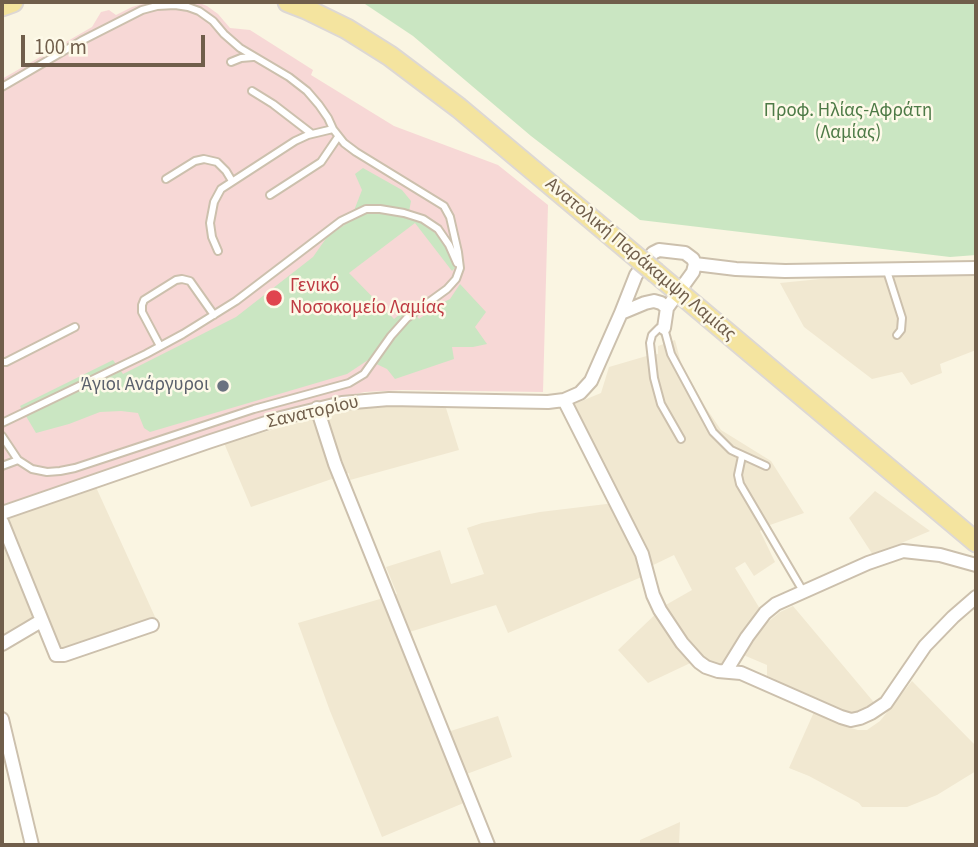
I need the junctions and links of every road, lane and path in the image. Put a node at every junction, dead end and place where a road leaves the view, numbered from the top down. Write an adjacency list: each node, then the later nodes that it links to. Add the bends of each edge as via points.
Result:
1 (13, 2): 3 (main road)
2 (288, 2): 19 (main road, Ανατολική Παράκαμψη Λαμίας, bridge, via 347,29 390,56 478,123 656,273)
3 (2, 6)
4 (255, 57): 5 (lane); 6 (lane, via 199,11 157,6 129,15); 8 (lane, via 307,91)
5 (232, 62)
6 (2, 87)
7 (252, 91): 9 (lane)
8 (332, 129): 9 (lane); 10 (lane)
9 (312, 134): 12 (lane)
10 (338, 137): 13 (lane, via 321,162); 18 (lane, via 444,206 457,244)
11 (166, 179): 12 (lane, via 204,159 217,162)
12 (232, 181): 14 (lane, via 217,195 211,212 211,232)
13 (270, 195)
14 (218, 251)
15 (695, 264): 17 (street, via 785,271); 19 (street); 20 (street, via 685,253 653,253 636,275)
16 (976, 268): 17 (street)
17 (887, 270): 24 (lane, via 902,318)
18 (459, 271): 21 (lane, via 438,229 404,213 366,209 341,221); 27 (lane, via 447,289 407,318 364,374)
19 (673, 300): 20 (street, via 654,301); 23 (street); 40 (main road, Ανατολική Παράκαμψη Λαμίας)
20 (621, 313): 28 (street, via 589,384)
21 (214, 315): 25 (lane); 25 (lane, via 190,281 176,280 142,305)
22 (75, 327): 26 (lane)
23 (664, 328): 33 (lane, via 652,335 650,355 658,395); 34 (lane, via 671,354 705,420 722,442)
24 (897, 335)
25 (160, 346): 31 (lane)
26 (2, 362)
27 (349, 383): 29 (lane); 35 (lane, via 75,468 47,472)
28 (564, 400): 29 (street, Σανατορίου); 47 (street, via 642,554 662,615 699,662)
29 (355, 401): 30 (street, Σανατορίου)
30 (317, 408): 38 (street, Σανατορίου); 50 (street, via 335,464)
31 (2, 423)
32 (2, 436): 35 (lane)
33 (681, 439)
34 (742, 456): 37 (lane); 42 (lane, via 740,484)
35 (18, 460): 36 (lane)
36 (2, 466)
37 (766, 466)
38 (2, 513)
39 (2, 522): 44 (street)
40 (976, 542)
41 (976, 565): 47 (street, via 903,551 868,563 776,604 747,637)
42 (800, 586)
43 (976, 597): 47 (street, via 925,646 886,703 860,718 841,717 741,673)
44 (41, 621): 45 (street, via 58,656); 46 (street)
45 (152, 625)
46 (2, 644)
47 (726, 671)
48 (2, 719): 49 (street)
49 (32, 845)
50 (488, 845)

